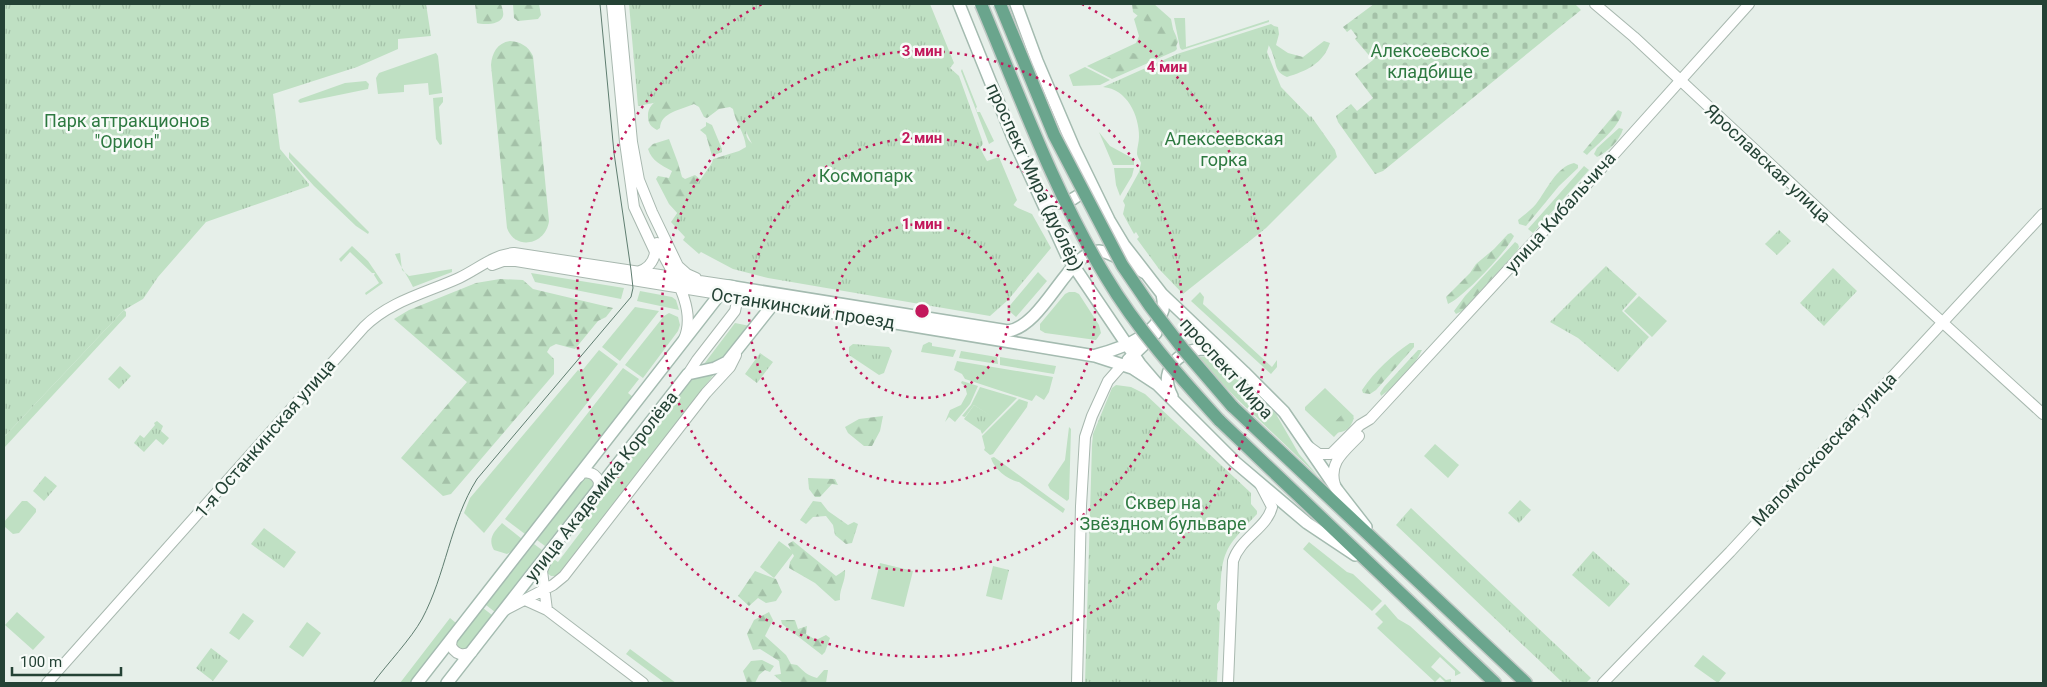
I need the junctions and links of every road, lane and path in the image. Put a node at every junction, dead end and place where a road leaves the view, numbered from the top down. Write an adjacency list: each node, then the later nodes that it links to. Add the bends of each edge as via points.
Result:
1 (612, 4): 11 (street)
2 (619, 4): 20 (street, via 633,155 642,190 678,266 690,276)
3 (959, 4): 12 (main road, проспект Мира (дублёр), via 1013,138)
4 (981, 4): 48 (main road, bridge, via 1072,214 1106,277 1168,362 1220,420)
5 (1000, 4): 46 (main road, проспект Мира, bridge, via 1054,136 1122,265 1150,306 1232,406)
6 (1016, 4): 10 (main road, via 1062,122)
7 (1595, 4): 9 (street, Ярославская улица)
8 (1749, 4): 9 (street, улица Кибальчича)
9 (1680, 80): 28 (street, Ярославская улица); 40 (street, улица Кибальчича)
10 (1088, 176): 12 (main road, via 1084,191 1067,201 1053,203 1044,200); 18 (main road, via 1115,231)
11 (632, 192): 17 (street, via 636,214 655,252 652,262); 19 (street)
12 (1039, 193): 15 (main road, проспект Мира (дублёр))
13 (2043, 214): 28 (street, Маломосковская улица)
14 (524, 253): 16 (street, 1-я Останкинская улица, via 497,256); 17 (street, Останкинский проезд)
15 (1074, 267): 18 (main road, Останкинский проезд, via 1088,254 1101,251); 21 (main road, Останкинский проезд, via 1029,320 1008,331); 27 (main road, проспект Мира (дублёр))
16 (472, 271): 22 (street, Останкинский проезд, via 503,261 516,261); 55 (street, 1-я Останкинская улица, via 392,306 373,318)
17 (638, 272): 19 (street, Останкинский проезд)
18 (1145, 273): 24 (main road)
19 (674, 278): 20 (street, Останкинский проезд); 22 (street)
20 (714, 283): 21 (street, Останкинский проезд)
21 (731, 286): 23 (main road, улица Академика Королёва); 25 (street)
22 (680, 288): 23 (street, Останкинский проезд); 30 (street, via 688,324)
23 (720, 294): 25 (street, Останкинский проезд); 30 (main road, улица Академика Королёва)
24 (1162, 294): 29 (main road, via 1162,312); 32 (main road, via 1166,311 1162,324 1156,334); 33 (main road)
25 (738, 297): 26 (street, Останкинский проезд); 36 (street, улица Академика Королёва, via 735,311)
26 (774, 303): 31 (main road); 34 (main road, Останкинский проезд)
27 (1100, 305): 29 (main road, via 1112,313 1127,332 1135,335); 32 (main road, проспект Мира (дублёр))
28 (1942, 322): 39 (street, Ярославская улица); 63 (street, Маломосковская улица, via 1730,552)
29 (1145, 332): 32 (main road)
30 (681, 344): 42 (main road, улица Академика Королёва)
31 (741, 346): 36 (main road, via 723,365); 49 (street, via 730,366 564,576)
32 (1131, 350): 34 (main road); 35 (main road); 37 (main road, проспект Мира (дублёр))
33 (1226, 354): 38 (main road, via 1197,350 1174,362 1166,380); 41 (main road, via 1284,412)
34 (1094, 356): 35 (main road, Останкинский проезд)
35 (1123, 364): 37 (main road, Останкинский проезд); 59 (street, via 1108,381 1085,437)
36 (688, 374): 44 (main road, улица Академика Королёва)
37 (1158, 385): 38 (main road, проспект Мира (дублёр))
38 (1174, 401): 43 (main road, проспект Мира (дублёр))
39 (2043, 414)
40 (1370, 419): 41 (street, улица Кибальчича, via 1331,454 1317,453); 45 (street, улица Кибальчича, via 1334,465 1333,476)
41 (1304, 442): 45 (main road)
42 (579, 477): 44 (street, via 586,472 594,475 599,482); 53 (main road, улица Академика Королёва)
43 (1259, 483): 48 (main road, проспект Мира (дублёр), via 1307,523); 60 (street, via 1272,507 1268,516 1237,550 1233,561)
44 (598, 491): 47 (main road, улица Академика Королёва)
45 (1338, 491): 46 (main road)
46 (1377, 543): 62 (main road, проспект Мира)
47 (548, 555): 49 (street, via 542,571); 51 (main road, улица Академика Королёва)
48 (1368, 563): 61 (main road)
49 (545, 590): 50 (street); 52 (street)
50 (525, 600): 51 (street); 52 (street)
51 (505, 610): 54 (main road, улица Академика Королёва)
52 (547, 610): 58 (street)
53 (452, 638): 54 (street, via 451,646 456,652 464,655); 56 (main road, улица Академика Королёва)
54 (472, 652): 57 (main road, улица Академика Королёва)
55 (48, 683)
56 (417, 683)
57 (447, 683)
58 (643, 683)
59 (1077, 683)
60 (1228, 683)
61 (1495, 683)
62 (1526, 683)
63 (1603, 683)

